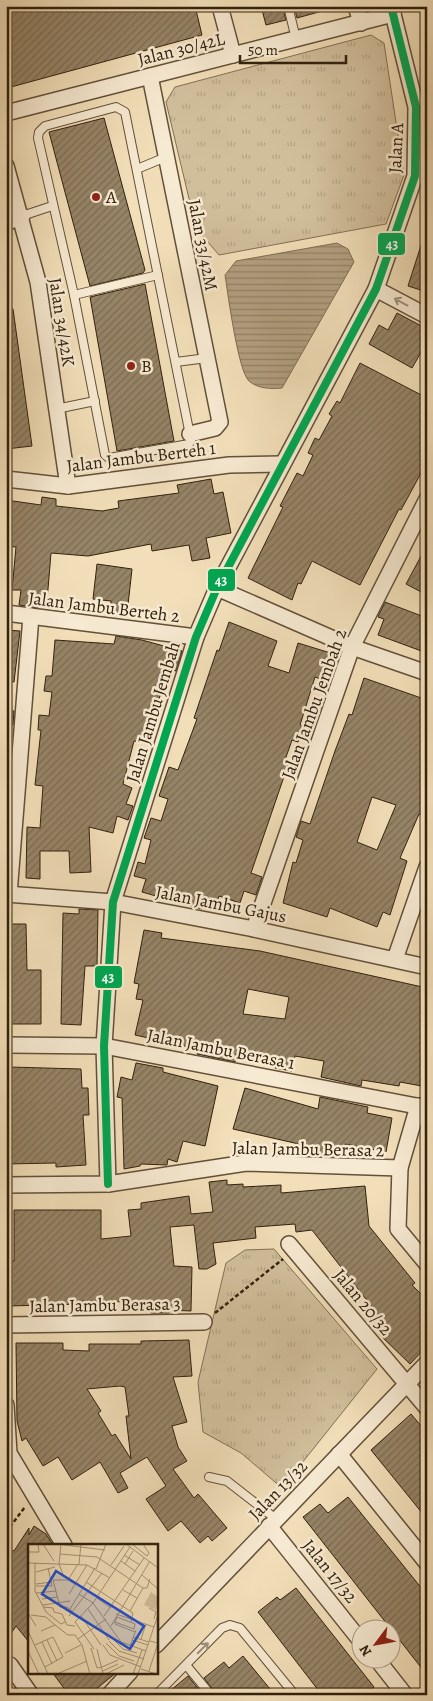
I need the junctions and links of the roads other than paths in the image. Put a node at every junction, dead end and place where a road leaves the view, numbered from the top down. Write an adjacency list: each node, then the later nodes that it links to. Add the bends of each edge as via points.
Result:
1 (220, 6): 7 (street)
2 (288, 6): 6 (lane)
3 (356, 6): 5 (street)
4 (392, 10): 5 (street, Jalan 30/42L); 9 (street, Jalan A)
5 (361, 23): 6 (street, Jalan 30/42L)
6 (296, 39): 7 (street, Jalan 30/42L)
7 (233, 55): 8 (street, Jalan 30/42L)
8 (150, 76): 10 (street, Jalan 30/42L); 11 (street, Jalan 33/42M)
9 (421, 106): 18 (street, Jalan A, via 415,176)
10 (6, 113)
11 (166, 157): 13 (lane); 21 (street, Jalan 33/42M)
12 (6, 166): 15 (street, Jalan 34/42K)
13 (137, 169): 14 (lane, via 125,112 121,108 116,106 46,126 38,138); 17 (lane)
14 (52, 206): 15 (lane); 19 (lane)
15 (22, 216): 16 (street); 24 (street, Jalan 34/42K, via 38,282)
16 (6, 223)
17 (158, 275): 19 (lane); 22 (lane)
18 (376, 289): 20 (street, one-way to 18); 26 (street, Jalan Jambu Jembah)
19 (74, 295): 23 (lane)
20 (427, 316)
21 (207, 358): 22 (lane); 25 (street, Jalan 33/42M, via 220,422 215,428)
22 (176, 362): 25 (lane)
23 (95, 401): 24 (lane); 25 (lane, via 108,458 189,444)
24 (56, 409): 28 (street, Jalan 34/42K)
25 (190, 434)
26 (281, 464): 28 (street, Jalan Jambu Berteh 1, via 229,465); 30 (street, Jalan Jambu Jembah)
27 (6, 480): 28 (street, Jalan Jambu Berteh 1)
28 (68, 486)
29 (427, 499): 34 (street, Jalan Jambu Jembah 2)
30 (216, 588): 33 (street, Jalan Jambu Jembah); 34 (street)
31 (6, 613): 32 (street, Jalan Jambu Berteh 2)
32 (31, 616): 33 (street, Jalan Jambu Berteh 2); 37 (street)
33 (196, 637): 38 (street, Jalan Jambu Jembah)
34 (352, 647): 35 (street); 39 (street, Jalan Jambu Jembah 2)
35 (427, 673)
36 (427, 867): 40 (street)
37 (8, 894): 38 (street, Jalan Jambu Gajus)
38 (113, 902): 39 (street, Jalan Jambu Gajus); 43 (street, Jalan Jambu Jembah)
39 (254, 929): 40 (street, Jalan Jambu Gajus)
40 (395, 959): 41 (street, Jalan Jambu Gajus)
41 (427, 967)
42 (6, 1044): 43 (street, Jalan Jambu Berasa 1)
43 (104, 1046): 44 (street, Jalan Jambu Berasa 1); 46 (street, Jalan Jambu Jembah)
44 (423, 1107): 45 (street)
45 (400, 1168): 46 (street, Jalan Jambu Berasa 2, via 246,1163); 49 (street, via 398,1229)
46 (108, 1184): 47 (street, Jalan Jambu Berasa 2)
47 (6, 1185)
48 (291, 1247): 53 (street, Jalan 20/32)
49 (427, 1264)
50 (204, 1322): 51 (street, Jalan Jambu Berasa 3)
51 (6, 1325)
52 (427, 1363): 53 (street, Jalan 13/32)
53 (408, 1384): 55 (street, Jalan 20/32); 57 (street, Jalan 13/32)
54 (6, 1405): 56 (street)
55 (427, 1408)
56 (7, 1453): 60 (street)
57 (339, 1454): 59 (street, Jalan 13/32); 61 (street)
58 (208, 1477): 59 (lane, via 227,1481)
59 (273, 1522): 62 (street, Jalan 17/32); 63 (street, Jalan 13/32)
60 (63, 1544)
61 (427, 1563)
62 (350, 1626)
63 (158, 1643)
64 (10, 1665): 68 (street)
65 (186, 1665): 70 (lane); 71 (lane); 72 (lane, one-way to 72, via 222,1628 230,1625 240,1628)
66 (384, 1668): 73 (street)
67 (128, 1674): 69 (street)
68 (31, 1695)
69 (109, 1695)
70 (156, 1695)
71 (210, 1695)
72 (295, 1695)
73 (405, 1695)

